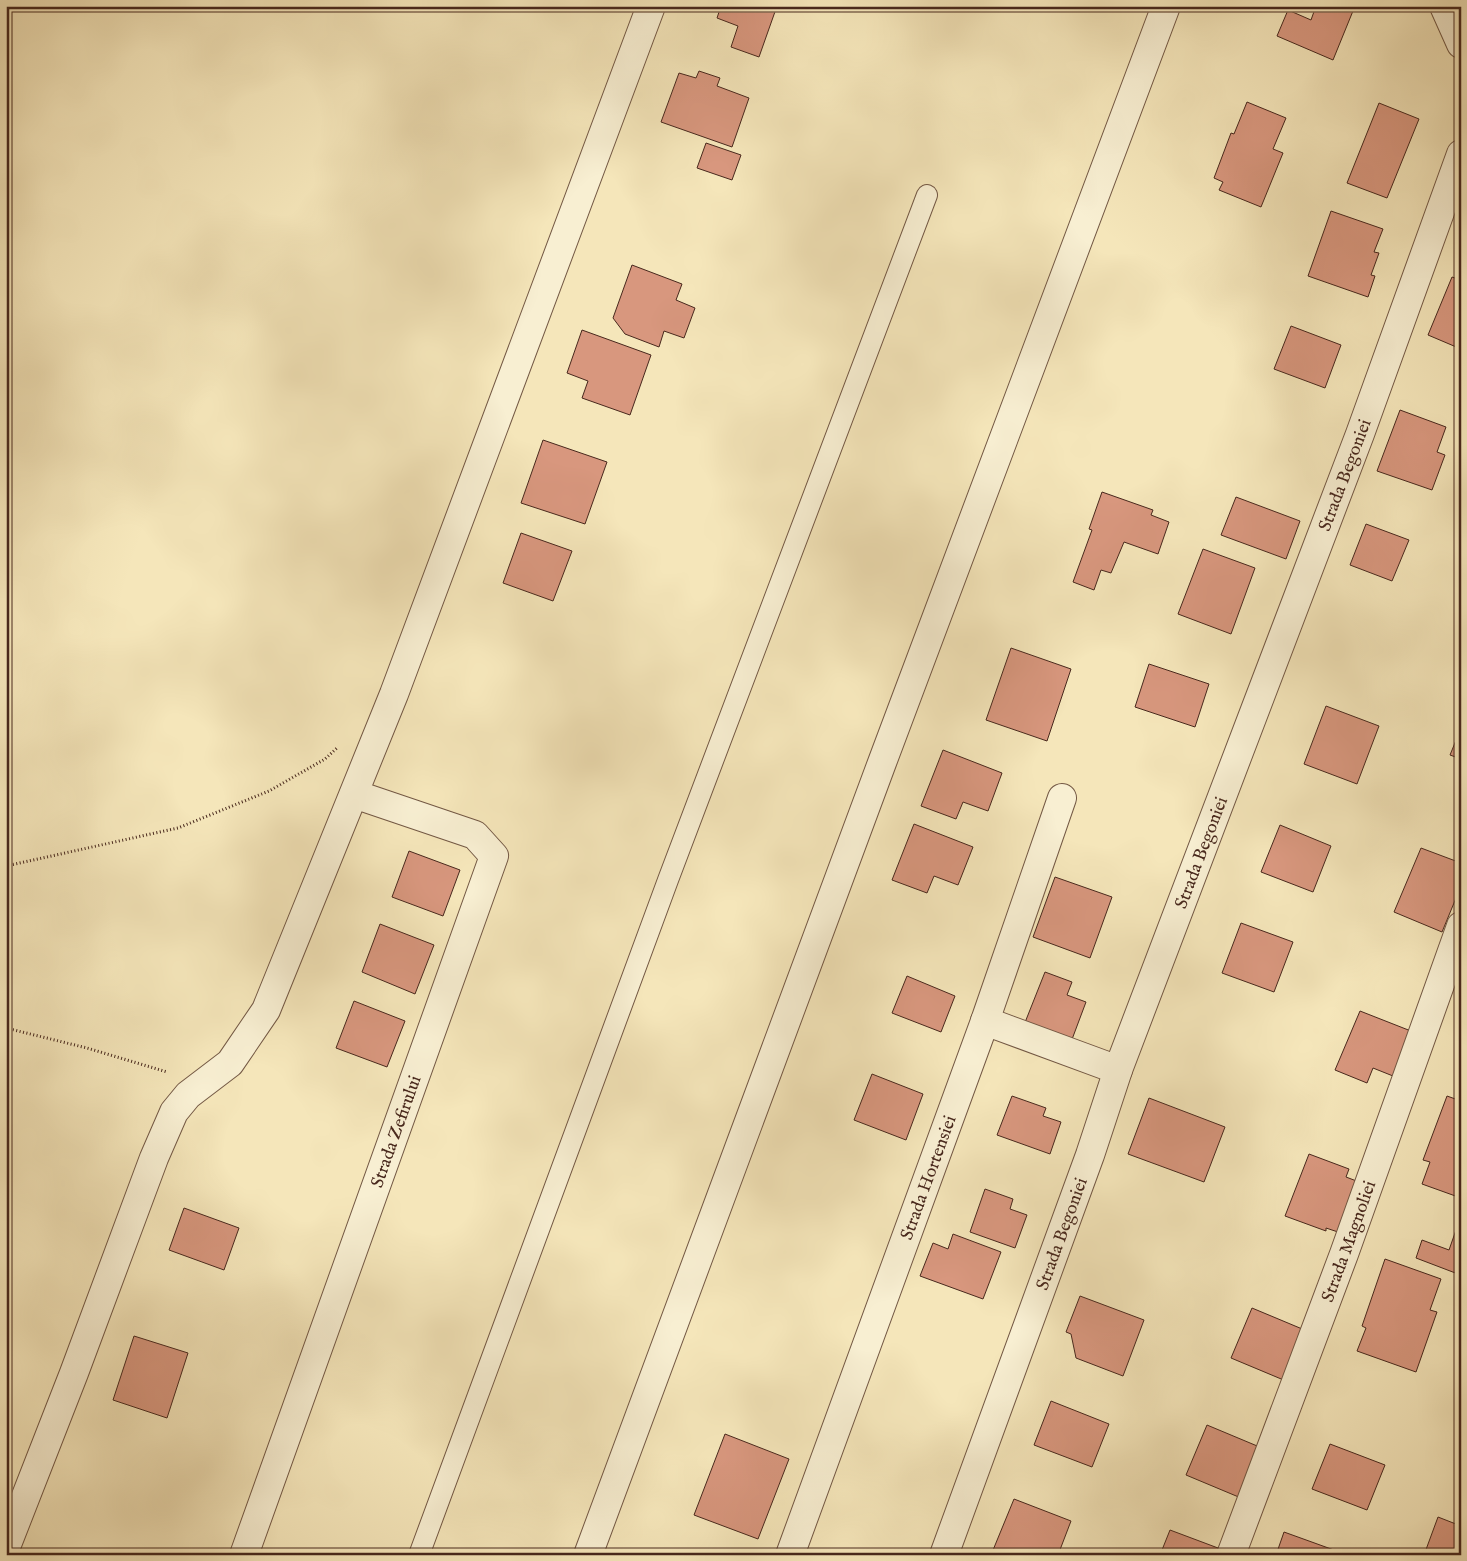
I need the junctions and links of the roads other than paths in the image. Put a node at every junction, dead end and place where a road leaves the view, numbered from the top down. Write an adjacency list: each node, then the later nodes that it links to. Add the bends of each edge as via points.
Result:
1 (652, 6): 7 (street)
2 (1166, 6): 15 (street)
3 (1444, 6): 4 (street)
4 (1461, 44)
5 (1461, 154): 11 (street, Strada Begoniei, via 1356,443)
6 (927, 196): 14 (lane)
7 (354, 794): 12 (street, via 266,1010 230,1063 205,1080 174,1112); 13 (street, Strada Zefirului, via 475,835 494,856)
8 (1062, 798): 10 (street, Strada Hortensiei)
9 (1461, 926): 18 (street, Strada Magnoliei, via 1344,1254)
10 (985, 1021): 11 (street); 16 (street, Strada Hortensiei)
11 (1118, 1070): 17 (street, Strada Begoniei)
12 (6, 1547)
13 (244, 1555)
14 (418, 1555)
15 (588, 1555)
16 (790, 1555)
17 (944, 1555)
18 (1231, 1555)

